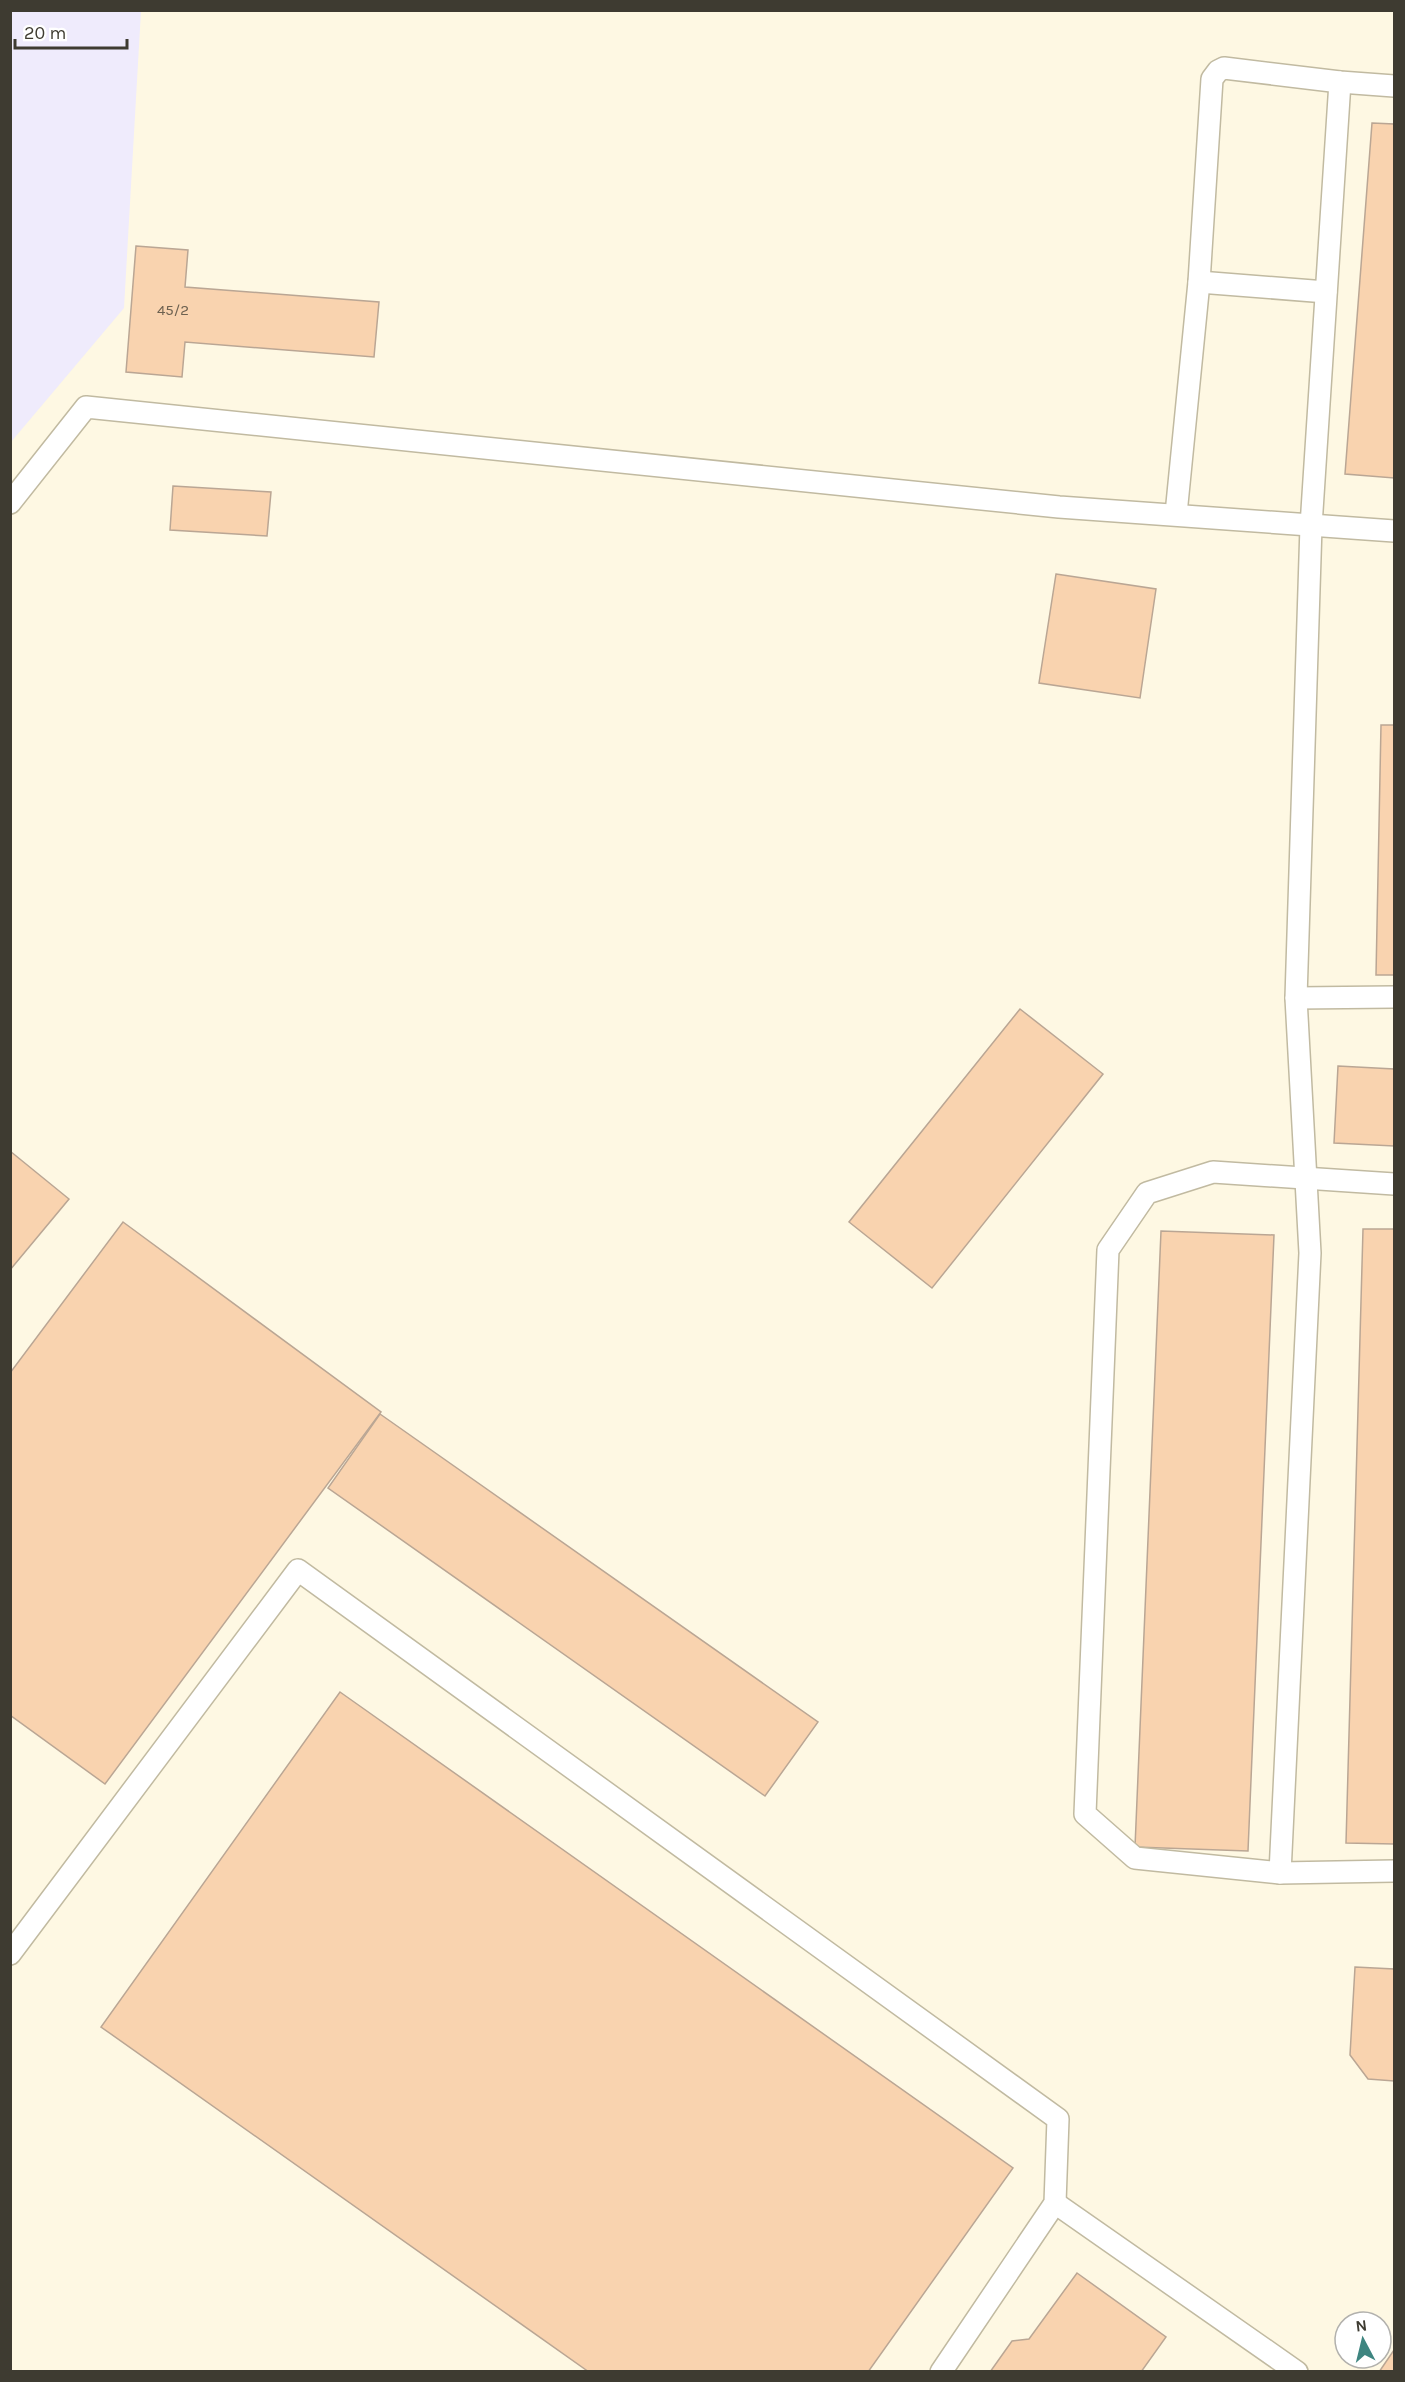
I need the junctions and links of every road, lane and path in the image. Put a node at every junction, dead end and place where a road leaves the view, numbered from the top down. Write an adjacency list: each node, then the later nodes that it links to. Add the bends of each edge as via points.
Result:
1 (1340, 82): 2 (lane); 3 (lane, via 1224,68 1212,79); 4 (lane)
2 (1395, 86)
3 (1198, 282): 4 (lane); 6 (lane)
4 (1326, 292): 7 (lane)
5 (10, 503): 6 (lane, via 86,407 1059,507)
6 (1176, 514): 7 (lane)
7 (1311, 526): 8 (lane); 10 (lane)
8 (1395, 531)
9 (1395, 997): 10 (lane)
10 (1296, 998): 11 (lane)
11 (1306, 1179): 12 (lane); 14 (lane, via 1310,1253); 14 (lane, via 1213,1172 1147,1193 1108,1250 1085,1814 1135,1858)
12 (1395, 1184)
13 (1395, 1871): 14 (lane)
14 (1281, 1873)
15 (10, 1954): 16 (lane, via 298,1570 1058,2119)
16 (1055, 2204): 17 (lane); 18 (lane)
17 (941, 2372)
18 (1297, 2372)

